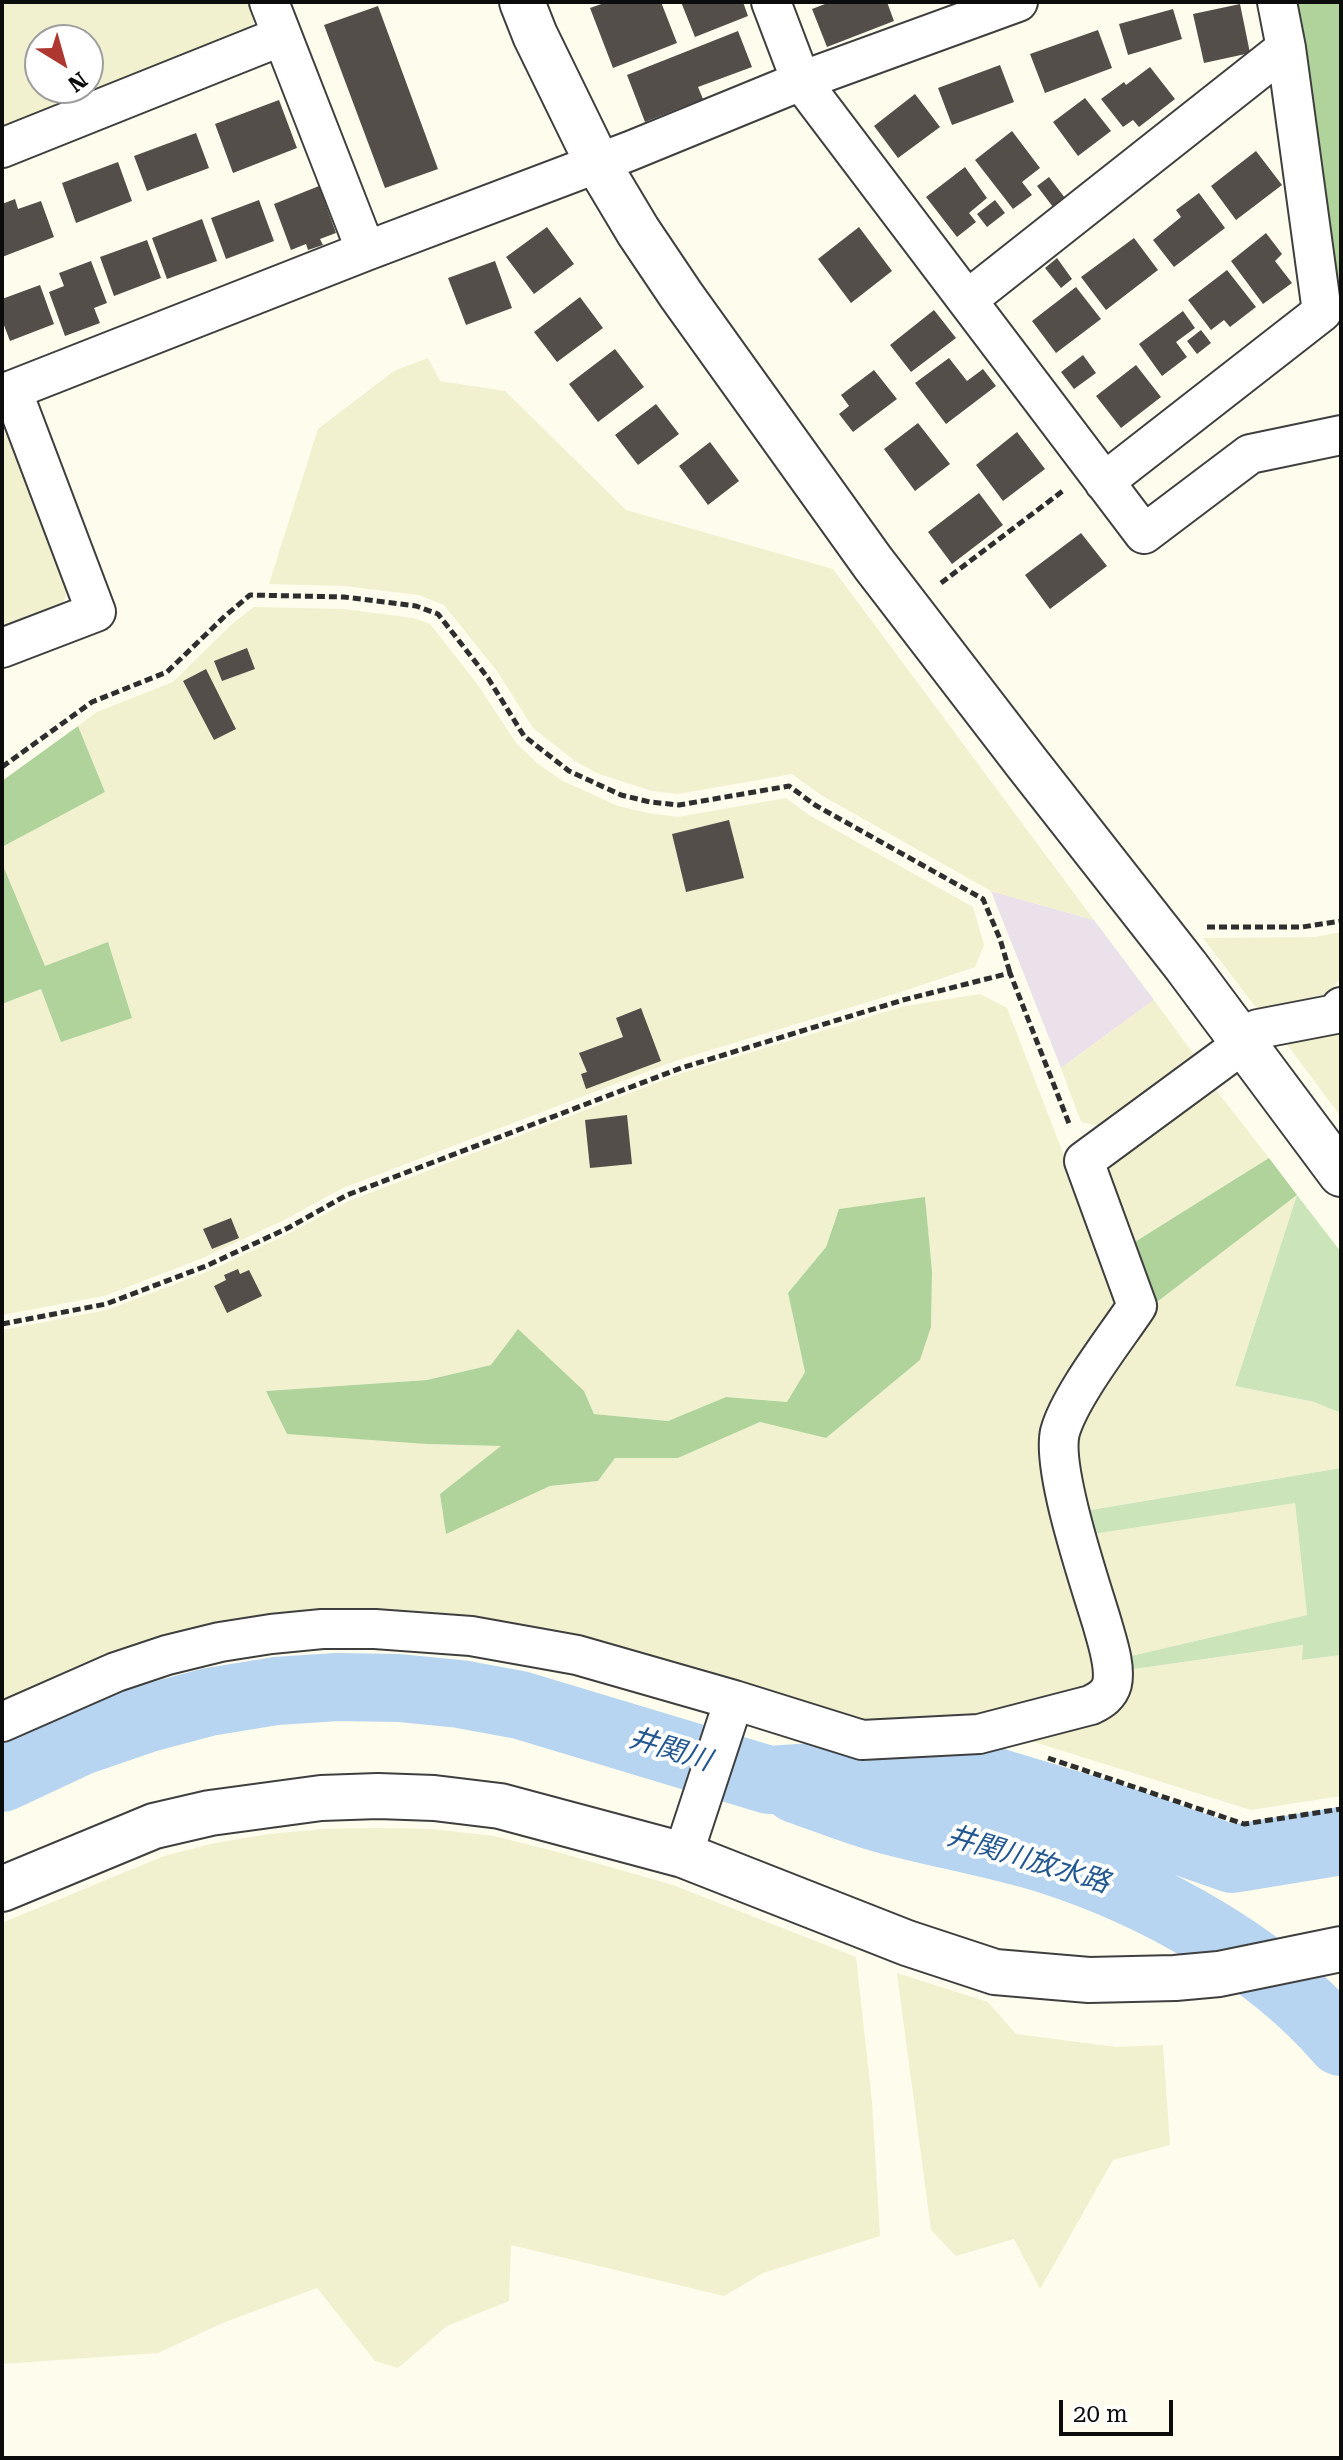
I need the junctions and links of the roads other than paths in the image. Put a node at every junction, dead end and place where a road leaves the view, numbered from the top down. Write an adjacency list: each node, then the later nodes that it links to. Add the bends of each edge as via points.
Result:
1 (522, 2): 9 (street)
2 (771, 2): 7 (street)
3 (1018, 2): 7 (street)
4 (1277, 2): 6 (street)
5 (275, 19): 8 (street); 10 (street)
6 (1286, 48): 11 (street); 14 (street, via 1322,312)
7 (801, 81): 9 (street); 11 (street)
8 (2, 148)
9 (598, 164): 10 (street); 17 (street, via 681,295 908,608)
10 (366, 251): 12 (street)
11 (967, 300): 14 (street)
12 (7, 392): 15 (street, via 96,612)
13 (1341, 435): 14 (street, via 1250,454 1144,534)
14 (1099, 475)
15 (2, 648)
16 (1341, 1007): 17 (street, via 1336,1014 1258,1029)
17 (1243, 1044): 18 (street); 19 (street, via 1084,1161 1137,1306 1074,1400 1060,1433 1058,1458 1108,1644 1113,1677 1108,1692 1091,1705 979,1734 862,1740)
18 (1341, 1174)
19 (732, 1705): 20 (street, via 577,1655 471,1636 322,1629 167,1655); 21 (street)
20 (2, 1722)
21 (683, 1855): 22 (street, via 500,1806 434,1798 321,1798 223,1810 154,1826); 23 (street, via 995,1972 1046,1978 1175,1978)
22 (2, 1889)
23 (1341, 1949)

